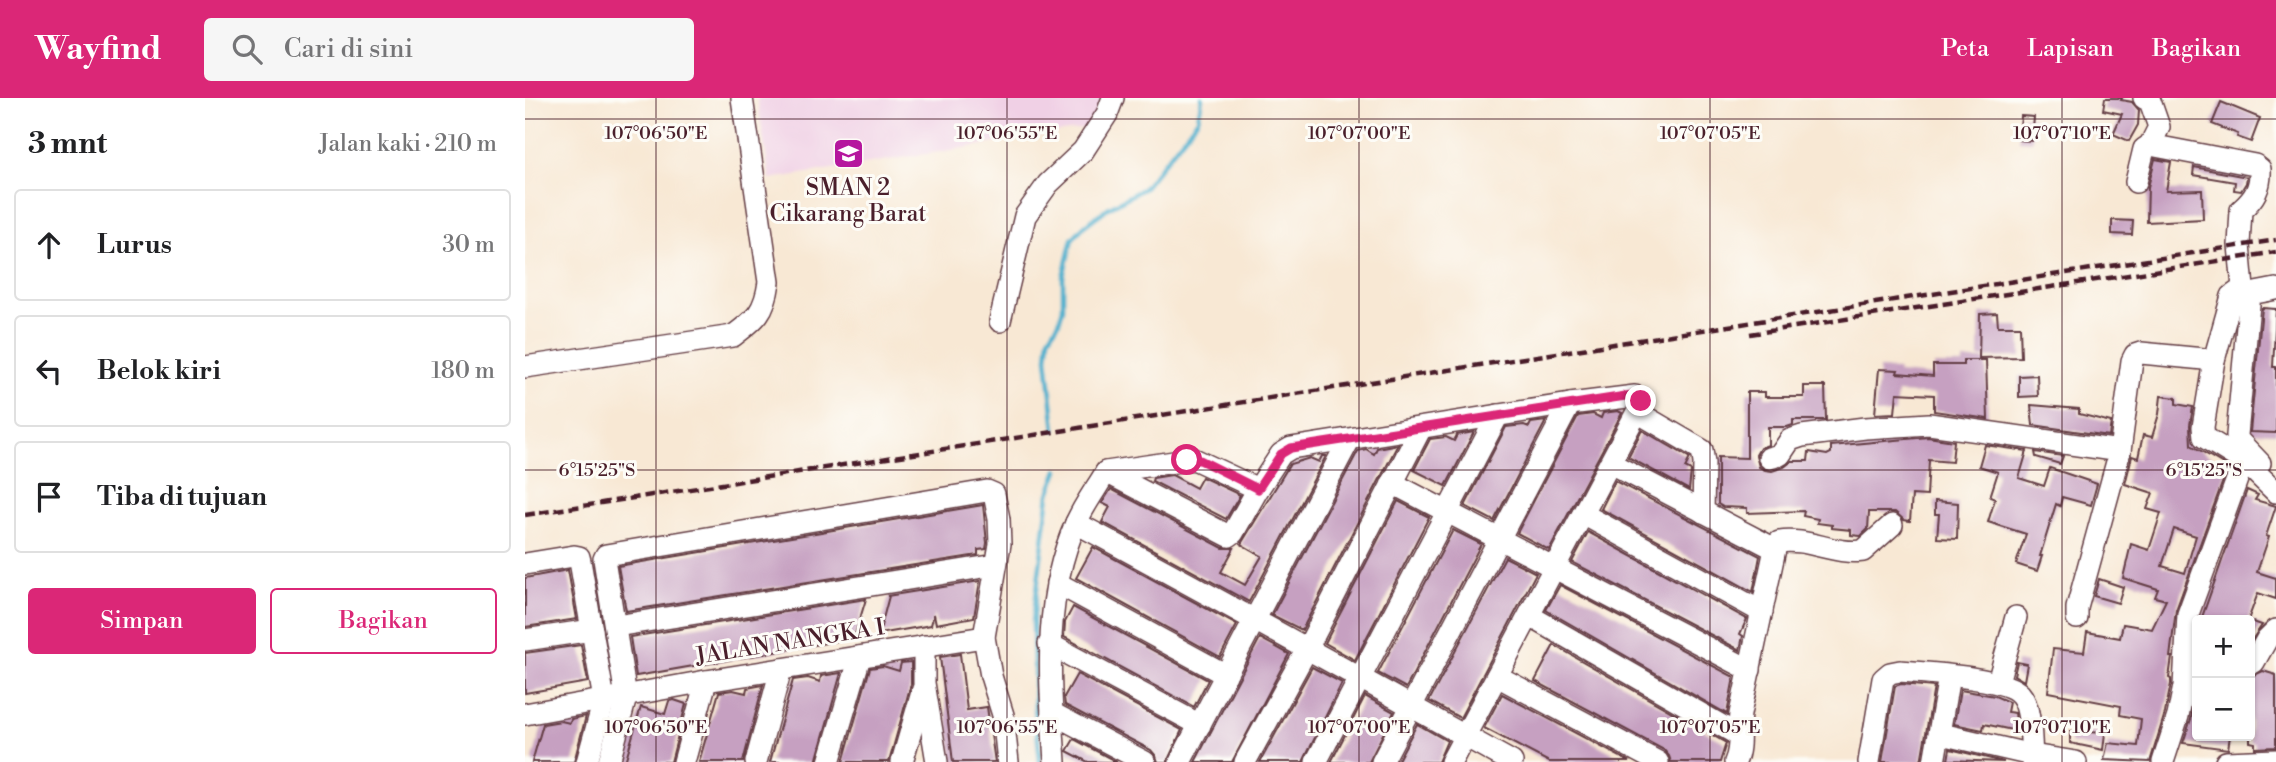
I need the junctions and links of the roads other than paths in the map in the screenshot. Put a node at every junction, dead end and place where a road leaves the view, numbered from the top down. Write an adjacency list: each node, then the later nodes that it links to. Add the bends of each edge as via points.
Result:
1 (742, 98): 9 (street, via 769,282 766,303 755,320 733,336)
2 (1113, 98): 7 (street, via 1083,151 1048,184 1025,216)
3 (2144, 98): 4 (street, via 2150,101 2159,127)
4 (2150, 145): 5 (street, via 2144,149); 8 (street, via 2260,170 2255,196 2241,210 2243,288 2232,296)
5 (2136, 182)
6 (2276, 289): 20 (street, via 2250,294 2237,435)
7 (1000, 321)
8 (2214, 360): 15 (street, via 2135,355); 18 (street, via 2204,437)
9 (525, 367)
10 (1570, 404): 11 (street, via 1632,395 1641,401); 12 (street); 29 (street)
11 (1637, 412): 17 (street); 25 (street, via 1702,450)
12 (1497, 415): 13 (street); 24 (street)
13 (1421, 428): 14 (street); 21 (street)
14 (1349, 440): 22 (street, via 1285,450); 39 (street)
15 (2120, 451): 16 (street, via 1929,424 1802,436 1790,440 1780,455); 38 (street)
16 (1769, 458)
17 (1610, 463): 25 (street); 26 (street)
18 (2246, 463): 23 (street); 47 (street, via 2188,614)
19 (1106, 472): 22 (street, via 1193,459); 22 (street, via 1229,536); 27 (street)
20 (2276, 478)
21 (1392, 482): 24 (street); 48 (street)
22 (1258, 489)
23 (2276, 492)
24 (1448, 511): 29 (street); 56 (street)
25 (1703, 512): 30 (street)
26 (1583, 514): 33 (street); 35 (street)
27 (1076, 523): 34 (street); 39 (street)
28 (1892, 524): 30 (street, via 1863,551 1797,541 1779,542)
29 (1500, 538): 33 (street); 62 (street)
30 (1775, 549): 35 (street)
31 (525, 564): 41 (street, via 579,557)
32 (996, 565): 40 (street); 40 (street, via 999,519 994,494 988,491 606,555); 43 (street)
33 (1555, 567): 36 (street); 52 (street)
34 (1057, 583): 45 (street); 53 (street)
35 (1762, 612): 52 (street)
36 (1530, 616): 54 (street); 67 (street)
37 (2016, 617): 58 (street)
38 (2077, 618)
39 (1255, 619): 48 (street); 53 (street)
40 (616, 626): 60 (street)
41 (592, 629): 44 (street); 61 (street)
42 (2276, 630): 50 (street)
43 (984, 637): 46 (street, JALAN NANGKA I); 78 (street, via 1003,715)
44 (525, 640)
45 (1049, 644): 63 (street); 65 (street)
46 (924, 646): 49 (street, JALAN NANGKA I); 59 (street)
47 (2192, 647): 92 (street)
48 (1307, 649): 56 (street); 82 (street)
49 (860, 657): 51 (street, JALAN NANGKA I); 75 (street)
50 (2255, 660)
51 (781, 669): 57 (street, JALAN NANGKA I); 74 (street)
52 (1750, 670): 67 (street)
53 (1226, 675): 65 (street)
54 (1497, 676): 68 (street); 87 (street)
55 (1949, 676): 58 (street); 66 (street); 89 (street, via 1900,671 1883,679)
56 (1360, 679): 62 (street); 83 (street)
57 (706, 681): 60 (street, JALAN NANGKA I); 73 (street)
58 (1998, 682): 69 (street, via 2020,692 2028,707)
59 (924, 683): 76 (street); 77 (street)
60 (626, 696): 61 (street, JALAN NANGKA I); 72 (street)
61 (604, 700): 64 (street, JALAN NANGKA I); 71 (street)
62 (1411, 708): 68 (street); 84 (street)
63 (1052, 713): 79 (street); 80 (street)
64 (526, 717)
65 (1200, 725): 81 (street)
66 (1941, 734): 69 (street); 90 (street)
67 (1738, 735): 88 (street)
68 (1465, 736): 85 (street); 86 (street)
69 (2032, 758): 91 (street)
70 (2276, 760): 93 (street)
71 (587, 762)
72 (609, 762)
73 (684, 762)
74 (756, 762)
75 (829, 762)
76 (902, 762)
77 (937, 762)
78 (1008, 762)
79 (1055, 762)
80 (1145, 762)
81 (1180, 762)
82 (1245, 762)
83 (1316, 762)
84 (1382, 762)
85 (1451, 762)
86 (1512, 762)
87 (1658, 762)
88 (1735, 762)
89 (1868, 762)
90 (1934, 762)
91 (2076, 762)
92 (2163, 762)
93 (2226, 762)

